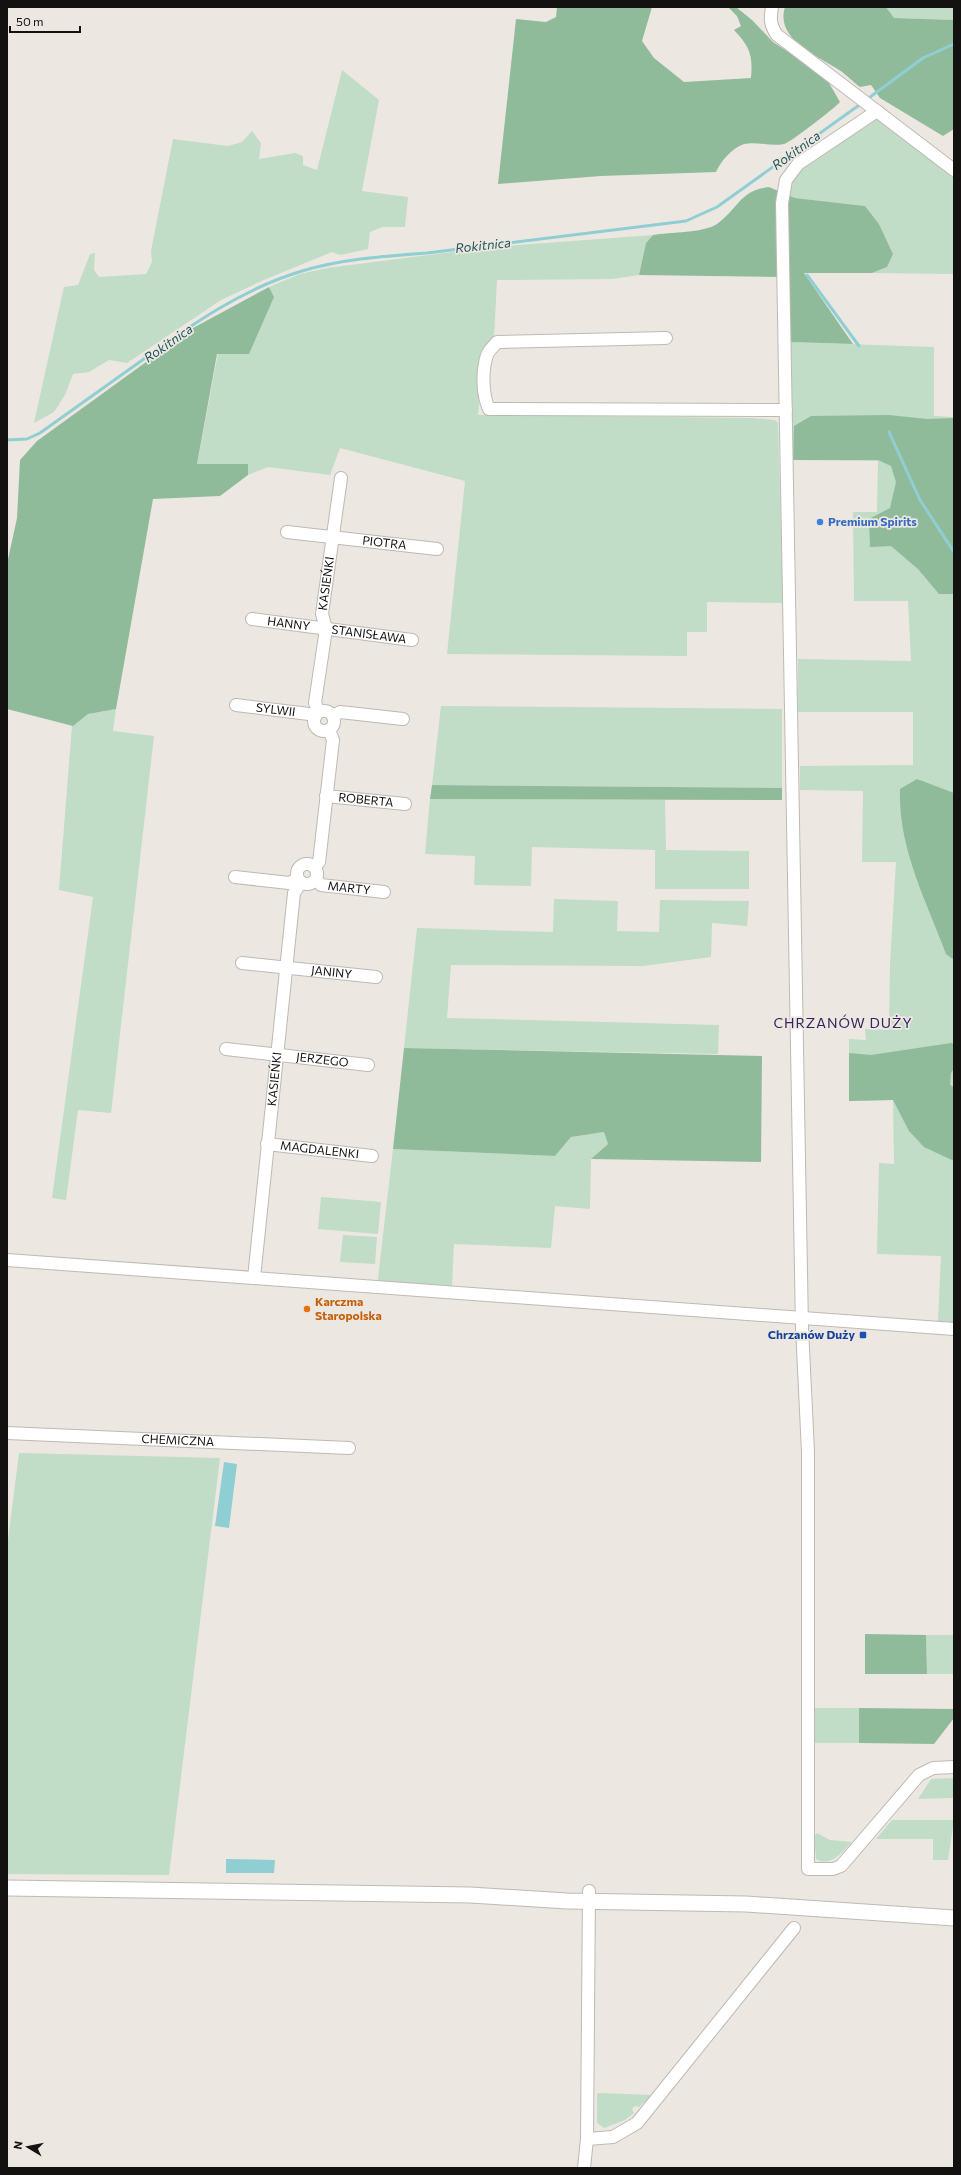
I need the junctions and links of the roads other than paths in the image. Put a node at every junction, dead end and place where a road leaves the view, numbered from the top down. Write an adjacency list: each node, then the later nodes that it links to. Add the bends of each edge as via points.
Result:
1 (772, 7): 2 (street, via 771,27 777,35)
2 (868, 104): 3 (street); 5 (street, via 798,164 786,180 782,203)
3 (954, 170)
4 (666, 338): 5 (street, via 497,342 487,354 484,398 489,409)
5 (786, 410): 35 (street)
6 (341, 478): 8 (street, KASIEŃKI)
7 (287, 532): 8 (street, PIOTRA)
8 (332, 538): 9 (street, PIOTRA); 11 (street, KASIEŃKI, via 322,614)
9 (437, 549)
10 (252, 619): 11 (street, HANNY)
11 (326, 629): 12 (street, STANISŁAWA); 14 (street, KASIEŃKI, via 316,703)
12 (412, 640)
13 (236, 705): 14 (street, SYLWII)
14 (317, 715): 15 (street, via 328,712); 17 (street, via 314,721 318,729 325,732)
15 (333, 716): 16 (street, via 340,712); 17 (street, via 334,723)
16 (403, 719)
17 (329, 730): 18 (street, via 333,740)
18 (326, 796): 19 (street, ROBERTA); 20 (street, via 320,854)
19 (405, 804)
20 (314, 867): 22 (street, via 302,865 298,869); 23 (street, via 317,871)
21 (234, 877): 22 (street, via 289,883)
22 (299, 880): 23 (street, via 308,884); 26 (street, KASIEŃKI, via 294,893)
23 (316, 880): 24 (street, MARTY, via 321,885)
24 (384, 892)
25 (242, 964): 26 (street, JANINY)
26 (286, 968): 27 (street, JANINY); 29 (street, KASIEŃKI)
27 (376, 977)
28 (226, 1049): 29 (street, JERZEGO)
29 (277, 1056): 30 (street, JERZEGO); 31 (street, KASIEŃKI)
30 (368, 1065)
31 (267, 1144): 32 (street, MAGDALENKI); 34 (street, KASIEŃKI)
32 (372, 1156)
33 (7, 1260): 34 (street)
34 (254, 1278): 35 (street)
35 (802, 1318): 36 (street); 39 (street, via 808,1452 808,1869 834,1869 841,1866 919,1775 934,1768)
36 (954, 1329)
37 (7, 1433): 38 (street, CHEMICZNA)
38 (349, 1448)
39 (954, 1766)
40 (7, 1888): 41 (main road, via 470,1895 516,1899)
41 (589, 1896): 42 (main road, via 812,1897); 43 (main road); 45 (street)
42 (954, 1908)
43 (954, 1918)
44 (794, 1928): 45 (street, via 637,2123 614,2137)
45 (587, 2139): 46 (street)
46 (584, 2168)

